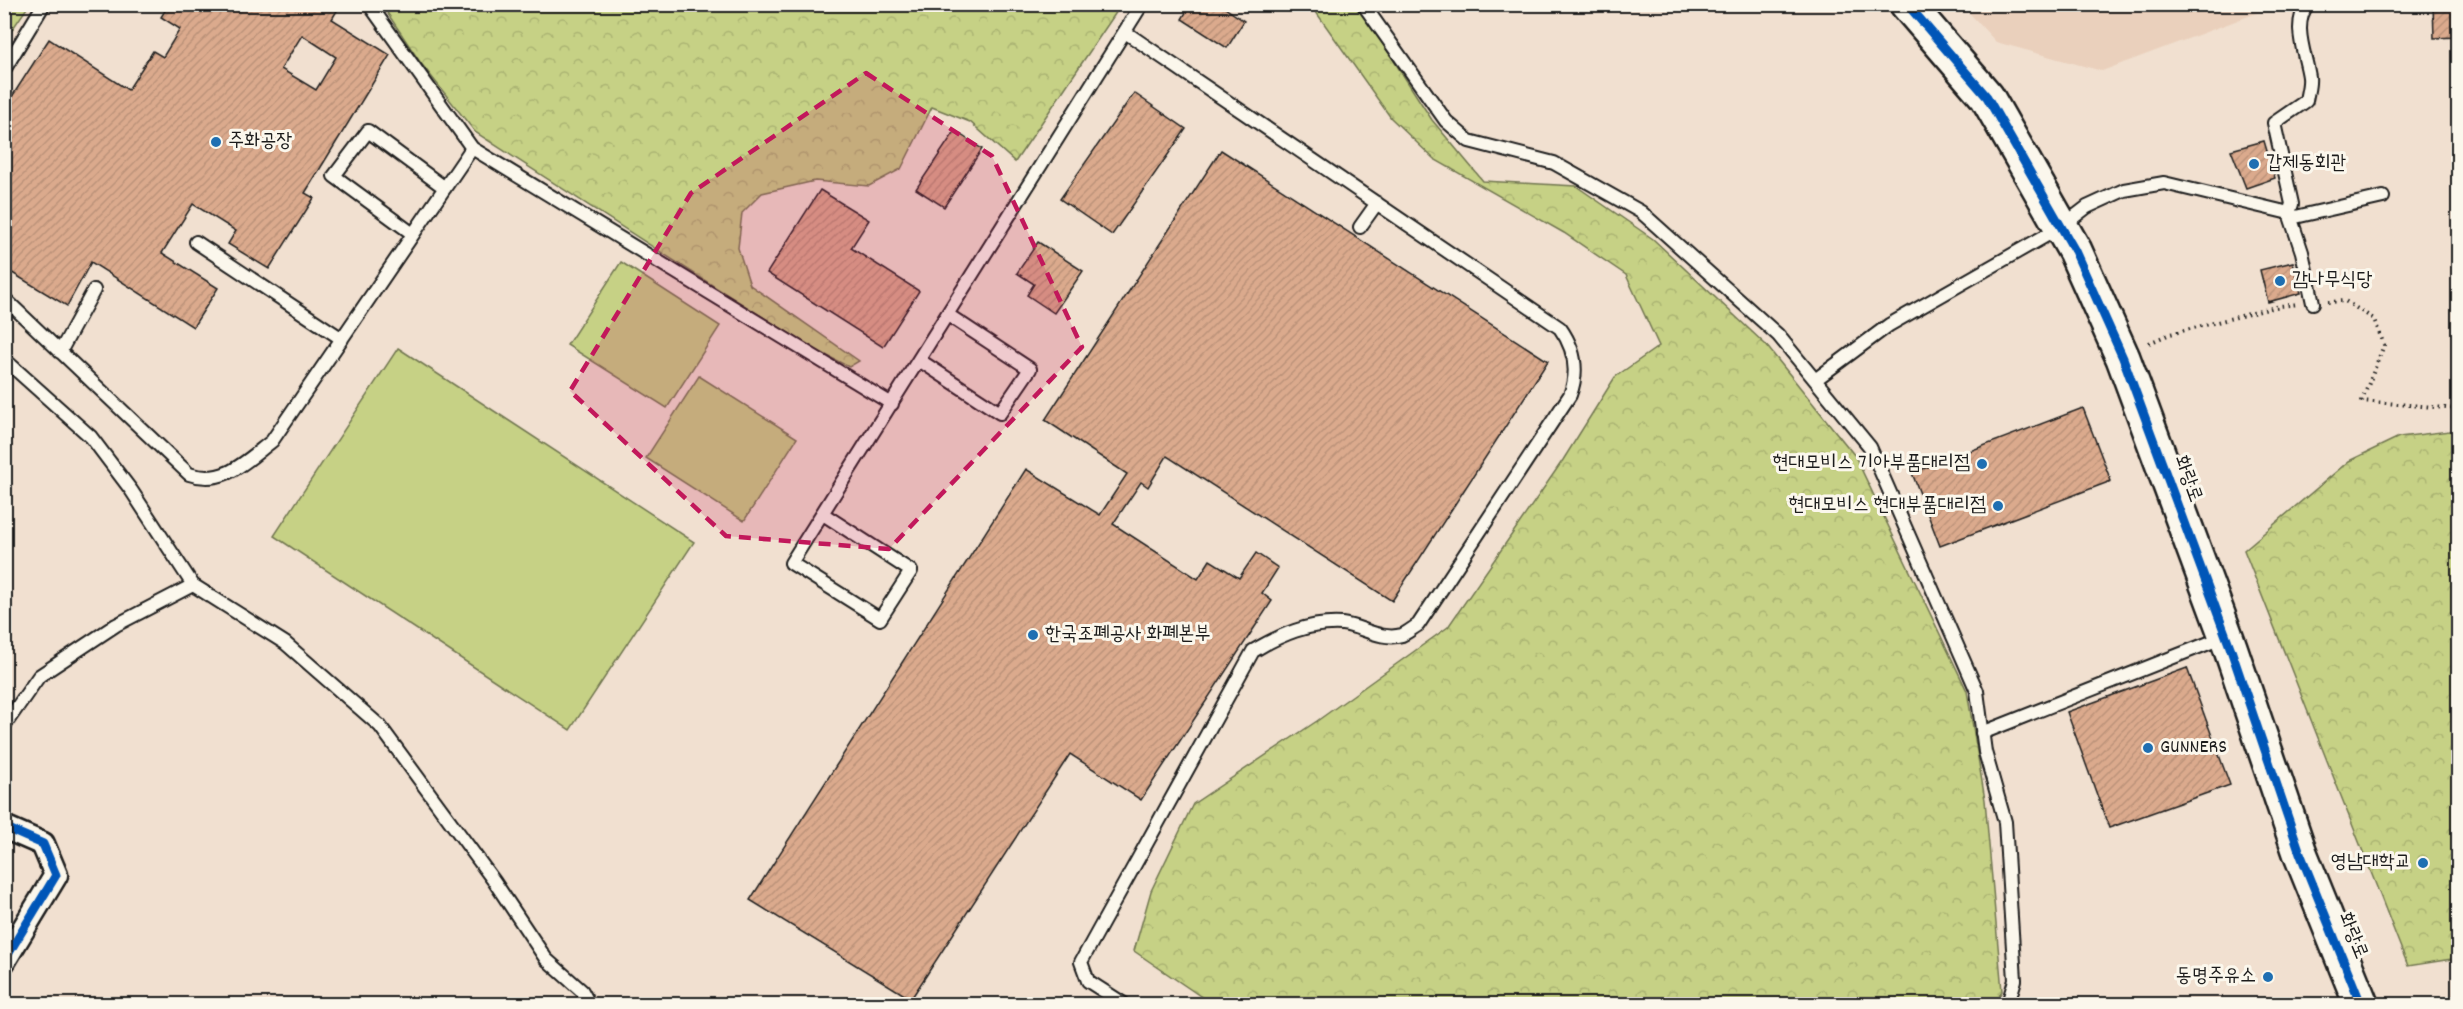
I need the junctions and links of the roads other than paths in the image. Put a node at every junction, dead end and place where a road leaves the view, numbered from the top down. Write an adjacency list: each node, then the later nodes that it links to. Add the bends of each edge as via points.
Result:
1 (44, 4): 8 (lane)
2 (369, 4): 9 (lane)
3 (1142, 4): 7 (lane)
4 (1362, 4): 26 (lane, via 1446,121 1469,141 1554,163 1641,212 1778,335)
5 (1907, 4): 14 (street, 화랑로, via 1987,97)
6 (2308, 4): 13 (lane, via 2300,34 2310,80 2306,100 2274,123 2292,204)
7 (1125, 32): 12 (lane); 21 (lane)
8 (4, 70)
9 (472, 148): 10 (lane); 27 (lane)
10 (445, 188): 16 (lane); 16 (lane, via 368,131 334,176)
11 (2383, 197): 13 (lane)
12 (1377, 203): 15 (lane); 36 (lane, via 1560,328 1567,338 1576,378 1570,395 1418,625 1401,635 1377,634 1344,624 1317,625 1280,635 1253,651 1081,962 1088,981)
13 (2290, 215): 14 (lane, via 2164,183 2124,190 2087,207); 20 (lane)
14 (2061, 226): 26 (lane, via 1889,325); 30 (street, 화랑로, via 2123,358)
15 (1360, 227)
16 (413, 234): 22 (lane)
17 (196, 242): 22 (lane)
18 (94, 290): 23 (lane)
19 (4, 298): 23 (lane)
20 (2313, 303)
21 (948, 315): 25 (lane); 25 (lane, via 1030,369 1000,413)
22 (342, 339): 23 (lane, via 272,441 226,474 204,479 189,474)
23 (60, 352)
24 (4, 359): 29 (lane, via 91,437)
25 (920, 360): 27 (lane)
26 (1815, 380): 32 (lane, via 1870,447 1977,691)
27 (892, 404): 28 (lane)
28 (823, 514): 28 (lane, via 791,563 880,619 912,571)
29 (193, 585): 31 (lane, via 116,625 39,676); 35 (lane, via 285,643 380,726 546,959 582,991)
30 (2226, 636): 32 (lane); 38 (street, 화랑로, via 2300,853)
31 (4, 726)
32 (1982, 733): 37 (lane, via 2005,822 2015,980)
33 (4, 827): 34 (street, via 43,844 56,875)
34 (4, 961)
35 (589, 1005)
36 (1124, 1005)
37 (2008, 1005)
38 (2361, 1005)

